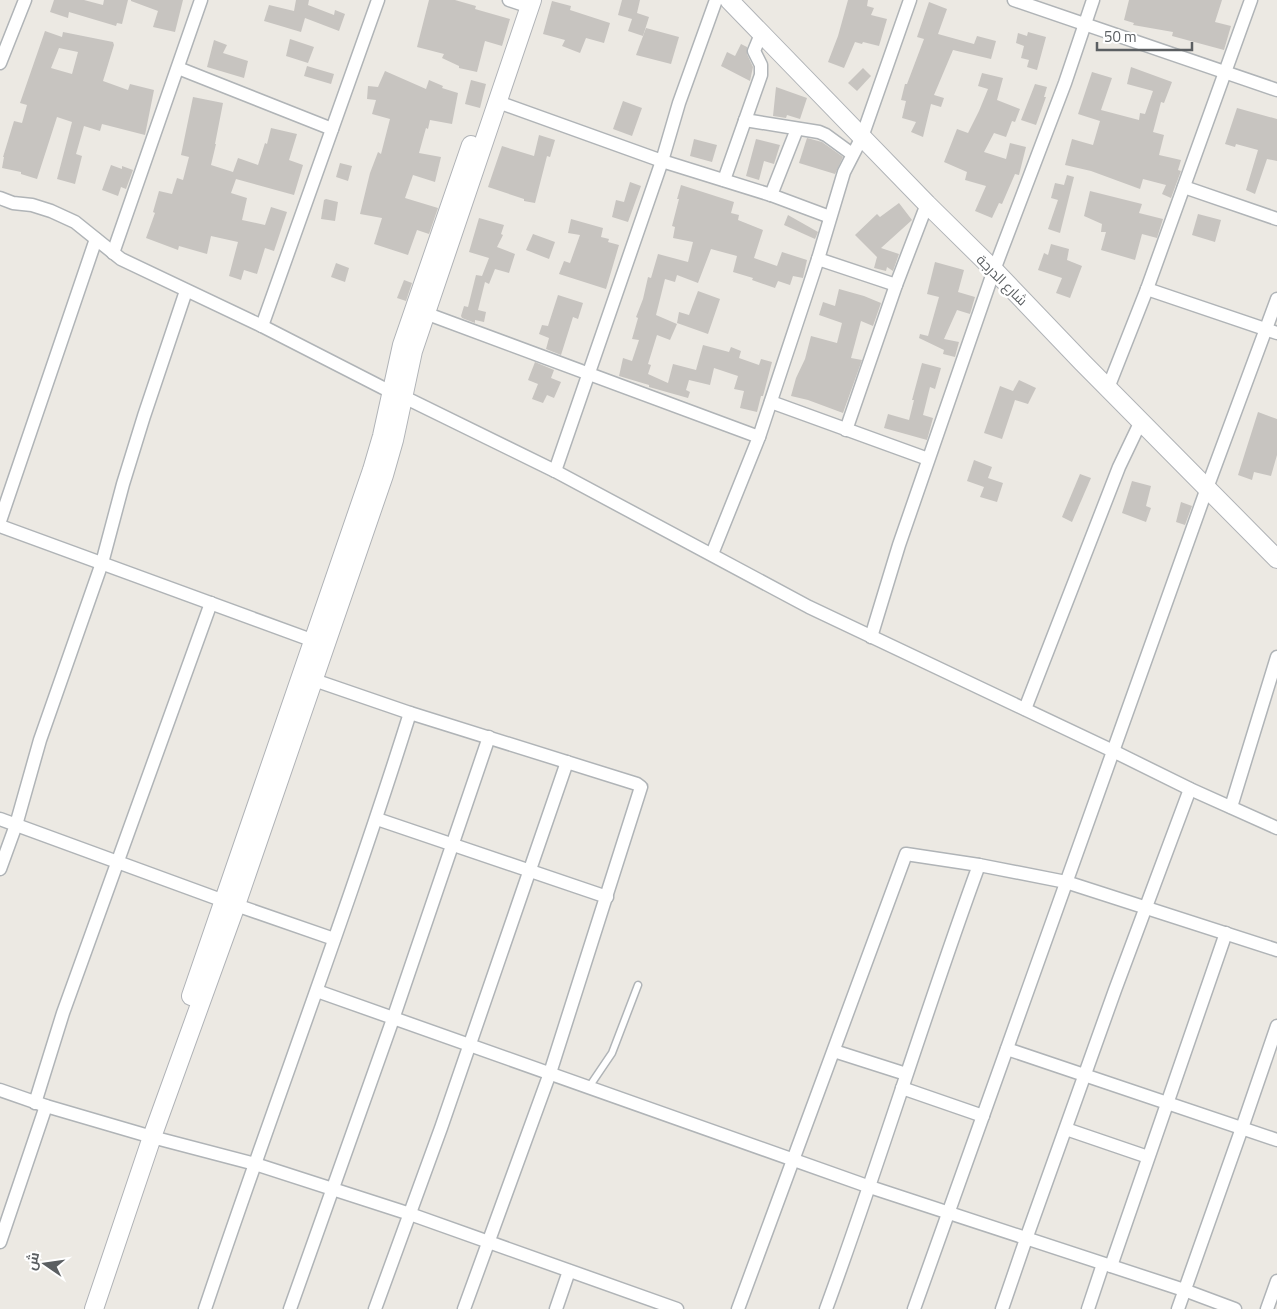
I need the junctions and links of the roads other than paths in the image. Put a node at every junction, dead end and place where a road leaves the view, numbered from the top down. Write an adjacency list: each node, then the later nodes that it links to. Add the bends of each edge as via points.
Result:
1 (25, 0): 13 (street)
2 (201, 0): 14 (street)
3 (378, 0): 19 (street)
4 (716, 0): 23 (street)
5 (729, 0): 12 (street, شارع الدرجة)
6 (910, 0): 21 (street)
7 (1014, 0): 11 (street)
8 (1093, 0): 11 (street)
9 (1251, 0): 15 (street)
10 (522, 2): 17 (street); 44 (street, via 400,352)
11 (1084, 23): 15 (street); 34 (street)
12 (761, 34): 18 (street, via 754,51 761,75); 21 (street, شارع الدرجة)
13 (0, 63)
14 (178, 68): 19 (street); 32 (street)
15 (1226, 72): 16 (street); 25 (street)
16 (1277, 90)
17 (498, 102): 23 (street); 39 (street)
18 (745, 120): 20 (street); 24 (street)
19 (332, 129): 40 (street)
20 (797, 129): 22 (street, via 826,135); 26 (street)
21 (862, 137): 22 (street); 28 (street, شارع الدرجة)
22 (852, 154): 29 (street)
23 (662, 161): 24 (street); 42 (street)
24 (724, 180): 26 (street)
25 (1184, 187): 30 (street); 36 (street)
26 (771, 195): 29 (street)
27 (0, 198): 31 (street, via 51,210 75,222)
28 (927, 204): 34 (street, شارع الدرجة); 35 (street)
29 (830, 217): 33 (street)
30 (1277, 219)
31 (96, 239): 32 (street); 52 (street)
32 (113, 253): 37 (street)
33 (818, 259): 35 (street); 45 (street)
34 (994, 270): 43 (street, شارع الدرجة); 49 (street)
35 (896, 285): 47 (street)
36 (1147, 289): 41 (street); 43 (street)
37 (186, 291): 40 (street); 56 (street, via 144,416)
38 (1277, 299): 41 (street)
39 (425, 313): 42 (street); 44 (street)
40 (262, 326): 44 (street)
41 (1272, 332): 51 (street)
42 (589, 375): 48 (street); 50 (street)
43 (1108, 388): 46 (street, شارع الدرجة)
44 (398, 394): 50 (street); 59 (street); 61 (street, via 394,440 384,475)
45 (771, 402): 47 (street); 48 (street)
46 (1141, 421): 51 (street, شارع الدرجة); 62 (street, via 1119,468)
47 (846, 430): 49 (street)
48 (759, 436): 54 (street)
49 (928, 459): 58 (street)
50 (555, 471): 54 (street)
51 (1207, 488): 55 (street, شارع الدرجة); 65 (street)
52 (0, 521)
53 (0, 526): 56 (street)
54 (712, 554): 58 (street)
55 (1277, 558)
56 (102, 563): 57 (street); 71 (street, via 40,740)
57 (211, 603): 59 (street); 74 (street)
58 (870, 636): 62 (street)
59 (314, 641): 80 (street)
60 (1277, 657): 68 (street)
61 (314, 680): 63 (street); 80 (street)
62 (1025, 709): 65 (street)
63 (410, 713): 64 (street); 70 (street)
64 (489, 737): 66 (street); 73 (street)
65 (1113, 750): 67 (street); 78 (street)
66 (567, 762): 77 (street); 79 (street, via 641,787)
67 (1190, 788): 68 (street); 81 (street)
68 (1231, 807): 72 (street)
69 (0, 819): 71 (street)
70 (377, 819): 73 (street); 83 (street)
71 (16, 825): 74 (street); 76 (street)
72 (1277, 828)
73 (453, 844): 77 (street); 87 (street)
74 (117, 862): 80 (street); 99 (street, via 63,1013)
75 (979, 865): 78 (street); 91 (street, via 906,854); 93 (street)
76 (0, 869)
77 (531, 870): 79 (street); 89 (street)
78 (1066, 882): 81 (street); 90 (street)
79 (607, 897): 92 (street)
80 (230, 903): 83 (street); 103 (street)
81 (1145, 907): 82 (street); 94 (street)
82 (1226, 933): 84 (street); 98 (street)
83 (334, 939): 86 (street)
84 (1277, 950)
85 (638, 985): 95 (lane, via 612,1053)
86 (317, 991): 87 (street); 107 (street)
87 (393, 1019): 89 (street); 109 (street)
88 (1277, 1026): 101 (street)
89 (470, 1045): 92 (street); 110 (street)
90 (1007, 1049): 94 (street); 100 (street)
91 (834, 1051): 93 (street); 106 (street)
92 (550, 1073): 95 (street); 114 (street)
93 (906, 1074): 96 (street)
94 (1084, 1076): 98 (street); 102 (street)
95 (589, 1088): 106 (street)
96 (902, 1088): 100 (street); 108 (street)
97 (0, 1090): 99 (street)
98 (1167, 1103): 101 (street); 105 (street)
99 (41, 1104): 103 (street); 113 (street)
100 (983, 1116): 111 (street)
101 (1242, 1128): 104 (street); 118 (street)
102 (1066, 1129): 105 (street); 112 (street)
103 (146, 1135): 107 (street); 120 (street); 121 (street)
104 (1277, 1140)
105 (1148, 1157): 115 (street)
106 (794, 1159): 108 (street); 128 (street)
107 (255, 1164): 109 (street); 122 (street)
108 (870, 1187): 111 (street); 129 (street)
109 (333, 1190): 110 (street); 123 (street)
110 (410, 1214): 114 (street); 124 (street)
111 (948, 1214): 112 (street); 130 (street)
112 (1026, 1238): 115 (street); 131 (street)
113 (0, 1242)
114 (487, 1242): 116 (street); 125 (street)
115 (1107, 1265): 118 (street); 132 (street)
116 (569, 1270): 119 (street); 126 (street)
117 (1277, 1281): 135 (street)
118 (1184, 1290): 133 (street); 134 (street)
119 (650, 1305): 127 (street)
120 (82, 1309)
121 (94, 1309)
122 (205, 1309)
123 (290, 1309)
124 (375, 1309)
125 (464, 1309)
126 (556, 1309)
127 (677, 1309)
128 (738, 1309)
129 (826, 1309)
130 (914, 1309)
131 (1002, 1309)
132 (1088, 1309)
133 (1178, 1309)
134 (1235, 1309)
135 (1267, 1309)

